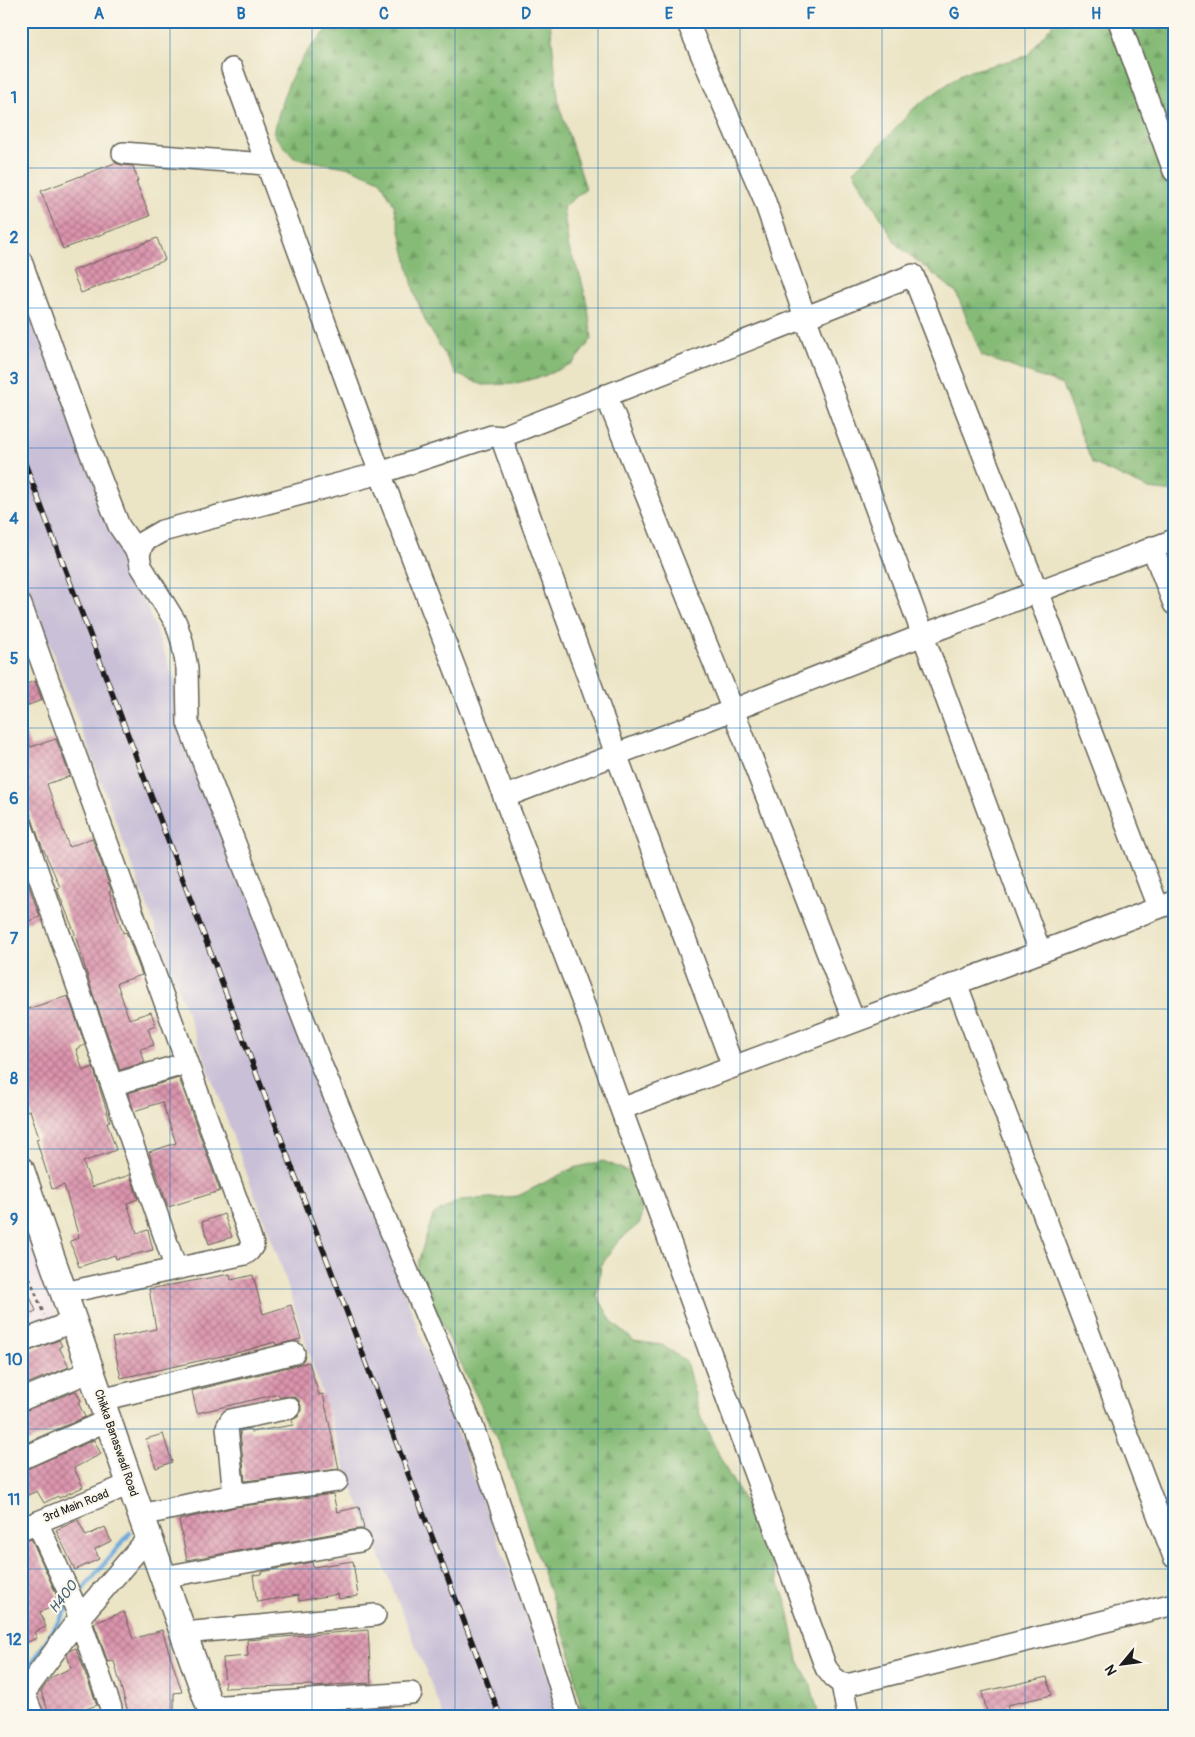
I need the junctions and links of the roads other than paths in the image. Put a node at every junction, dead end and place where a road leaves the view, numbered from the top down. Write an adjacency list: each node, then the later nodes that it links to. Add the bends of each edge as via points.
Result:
1 (687, 21): 8 (street, via 763,196)
2 (1119, 21): 6 (street)
3 (232, 69): 5 (street)
4 (123, 153): 5 (street)
5 (266, 164): 11 (street)
6 (1174, 171)
7 (21, 261): 14 (street, via 119,526)
8 (805, 318): 9 (street); 15 (street, via 912,275); 18 (street)
9 (606, 396): 10 (street); 20 (street)
10 (501, 437): 11 (street, via 492,436); 21 (street)
11 (380, 473): 14 (street, via 162,530 143,542); 22 (street)
12 (1174, 540): 13 (street)
13 (1152, 547): 15 (street); 16 (street)
14 (139, 556): 61 (street, via 141,566 176,623 182,641 187,668 188,722 322,1067 472,1425 540,1620)
15 (1037, 591): 18 (street); 24 (street)
16 (1174, 604)
17 (21, 605): 19 (street)
18 (923, 635): 20 (street); 25 (street)
19 (28, 644): 28 (street)
20 (733, 710): 21 (street); 27 (street)
21 (616, 754): 22 (street); 29 (street)
22 (504, 797): 31 (street, via 588,1013)
23 (21, 824): 30 (street)
24 (1166, 905): 25 (street)
25 (1040, 951): 26 (street)
26 (956, 983): 27 (street); 49 (street)
27 (854, 1021): 29 (street)
28 (187, 1063): 30 (street); 33 (street, via 253,1245 245,1254)
29 (733, 1066): 31 (street)
30 (112, 1085): 33 (street)
31 (621, 1109): 55 (street, via 826,1668)
32 (21, 1170): 34 (main road, Chikka Banaswadi Road)
33 (176, 1269): 34 (street)
34 (64, 1293): 35 (main road, Chikka Banaswadi Road)
35 (74, 1321): 36 (street); 38 (main road, Chikka Banaswadi Road)
36 (21, 1342)
37 (294, 1352): 41 (street)
38 (91, 1371): 39 (street); 41 (main road, Chikka Banaswadi Road)
39 (21, 1400)
40 (289, 1408): 45 (street, via 231,1420 228,1424)
41 (105, 1410): 42 (street); 44 (main road, Chikka Banaswadi Road)
42 (21, 1459)
43 (337, 1481): 45 (street)
44 (130, 1484): 46 (street, 3rd Main Road); 47 (main road, Chikka Banaswadi Road)
45 (234, 1495): 47 (street)
46 (29, 1526): 52 (street)
47 (145, 1526): 50 (main road, Chikka Banaswadi Road); 52 (street)
48 (360, 1541): 50 (street)
49 (1174, 1557)
50 (164, 1577): 54 (main road, Chikka Banaswadi Road)
51 (1174, 1604): 55 (street)
52 (74, 1605): 56 (street); 58 (street)
53 (375, 1615): 54 (street)
54 (184, 1634): 59 (main road, Chikka Banaswadi Road)
55 (842, 1684): 62 (street)
56 (22, 1688): 60 (street)
57 (411, 1693): 59 (street)
58 (112, 1708)
59 (212, 1711)
60 (33, 1716)
61 (569, 1716)
62 (848, 1716)

